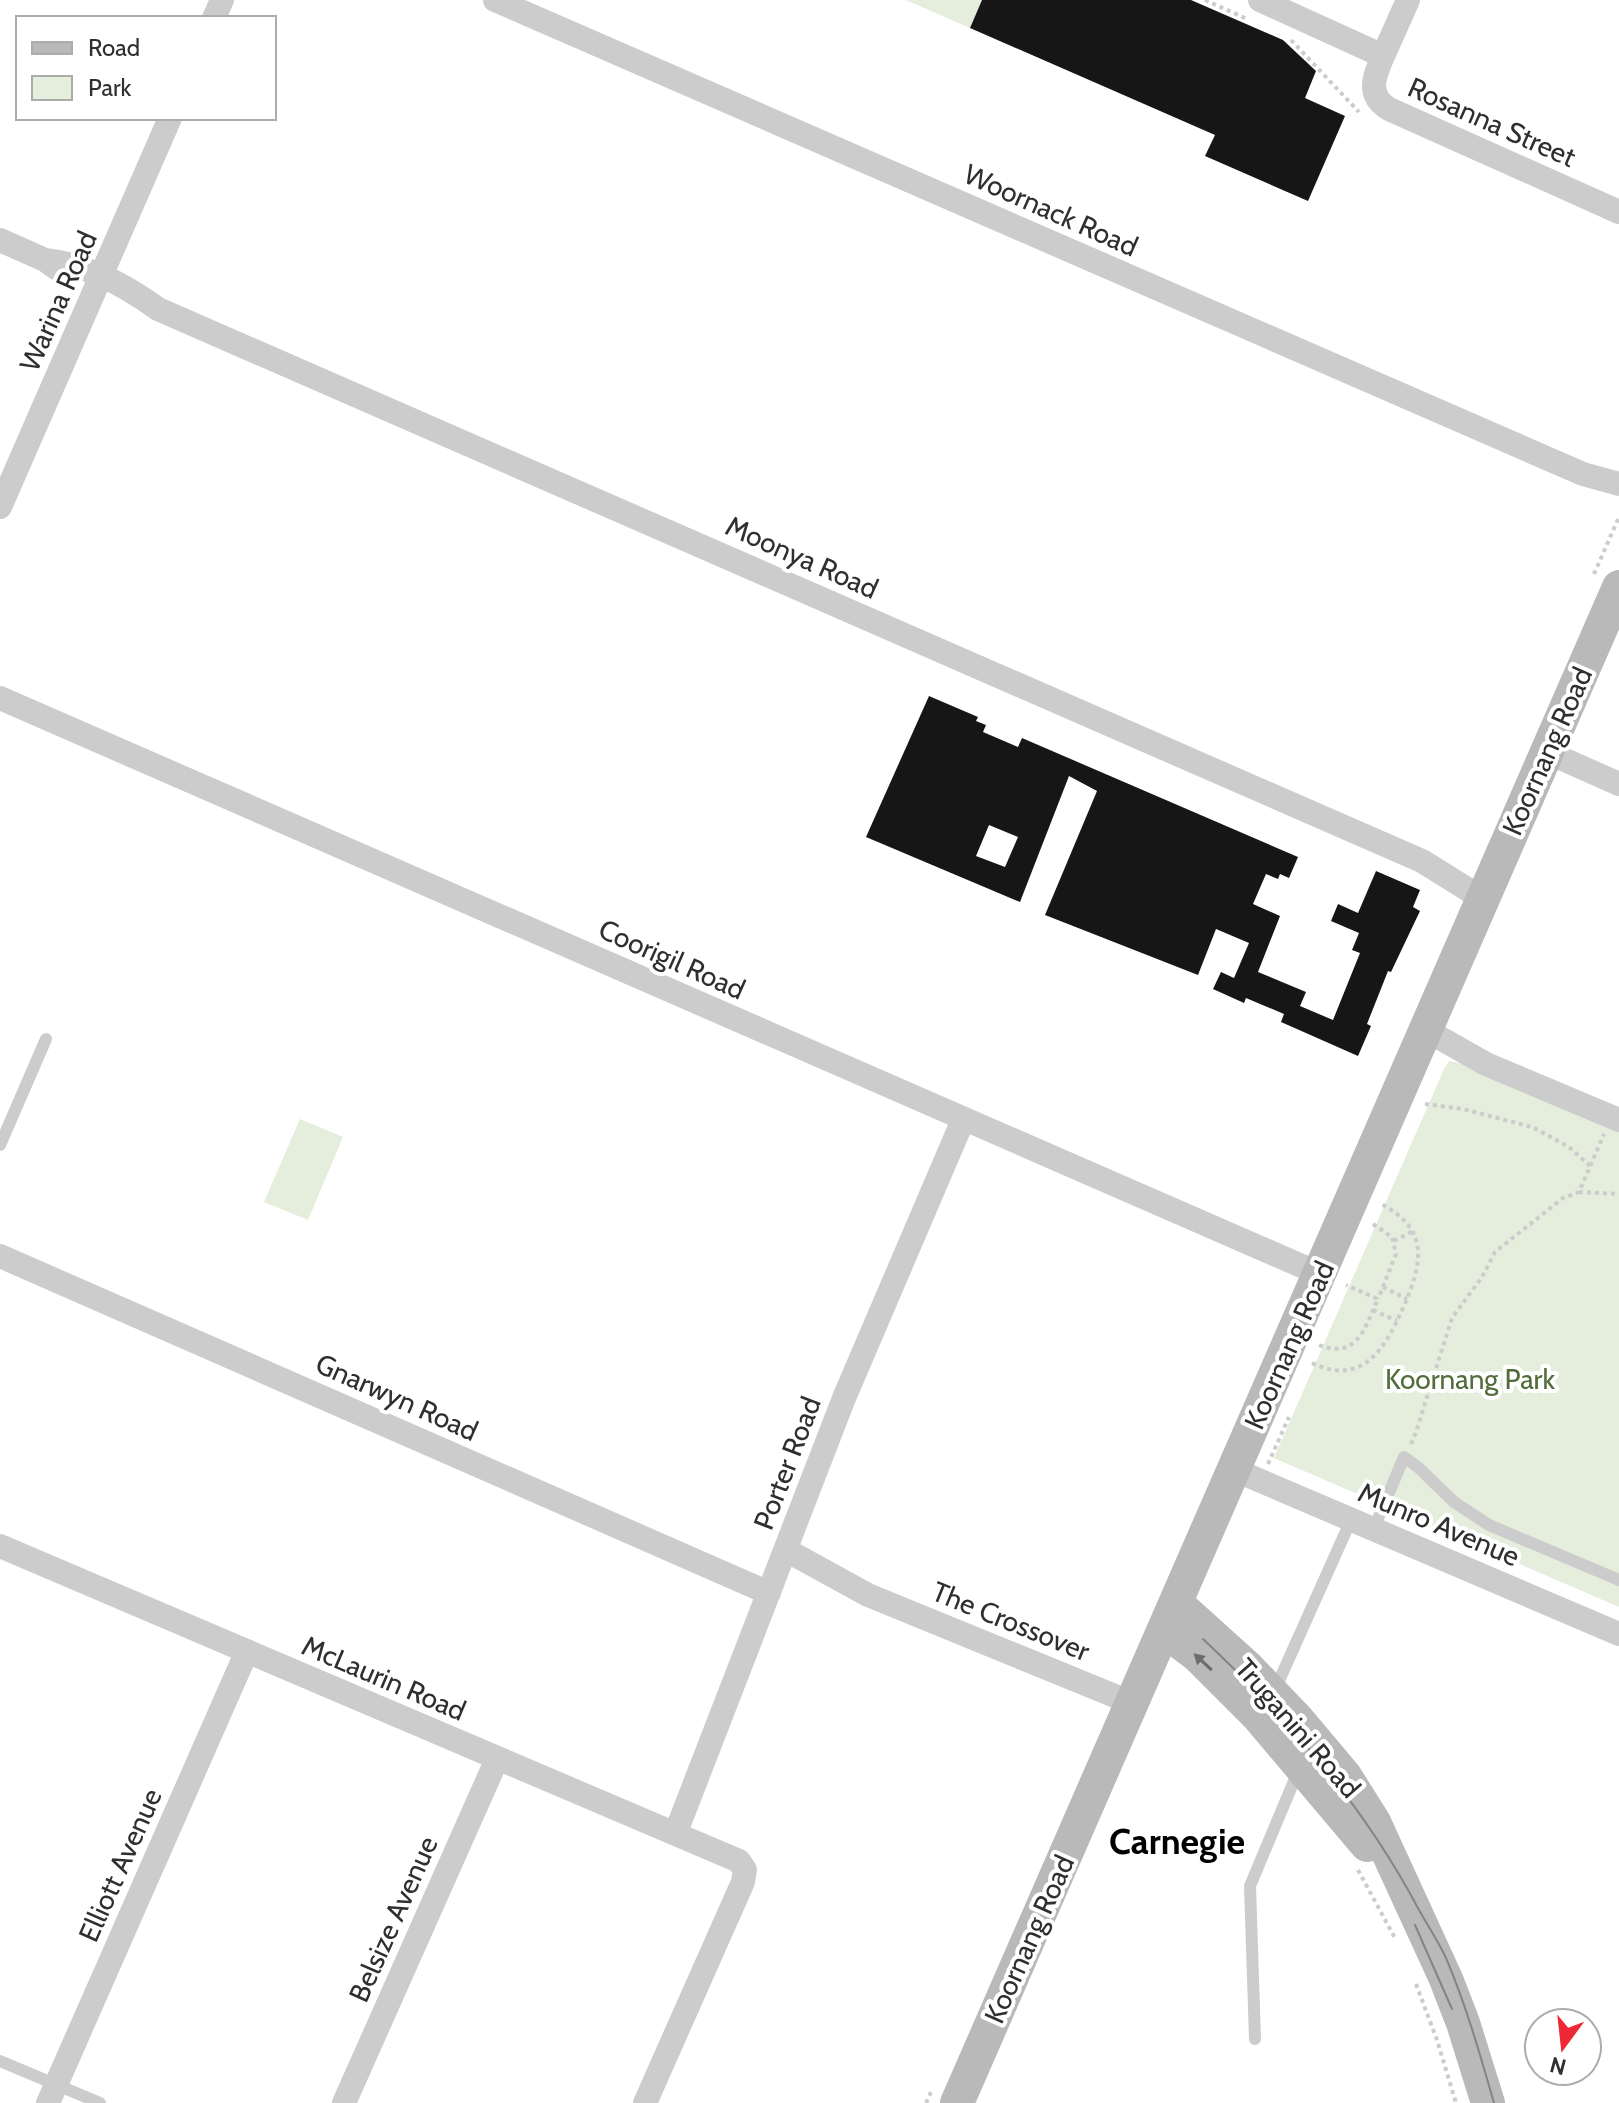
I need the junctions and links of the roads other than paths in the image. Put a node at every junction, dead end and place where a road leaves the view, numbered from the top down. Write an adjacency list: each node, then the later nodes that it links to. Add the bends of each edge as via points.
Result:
1 (495, 0): 9 (street, Woornack Road)
2 (1260, 0): 4 (street, Rosanna Street)
3 (1408, 0): 4 (street)
4 (1383, 56): 6 (street, Rosanna Street, via 1373,84 1382,105)
5 (169, 120): 8 (street, Warina Road)
6 (1619, 212)
7 (0, 240): 8 (street, Moonya Road, via 45,260 68,262)
8 (98, 283): 12 (street, Warina Road); 17 (street, Moonya Road, via 134,291 158,309)
9 (1583, 474): 10 (street, Woornack Road); 11 (street, Woornack Road)
10 (1619, 484)
11 (1619, 497)
12 (0, 507)
13 (1619, 587): 15 (street, Koornang Road)
14 (0, 698): 21 (street, Coorigil Road)
15 (1547, 752): 16 (street); 17 (street, Koornang Road)
16 (1619, 784)
17 (1487, 889): 19 (street, Koornang Road)
18 (46, 1039): 22 (lane)
19 (1422, 1040): 20 (street); 24 (street, Koornang Road)
20 (1615, 1119)
21 (963, 1120): 24 (street, Coorigil Road); 28 (street, Porter Road, via 844,1398)
22 (0, 1145)
23 (0, 1256): 28 (street, Gnarwyn Road)
24 (1339, 1282): 25 (street, Koornang Road)
25 (1248, 1475): 26 (street, Munro Avenue); 30 (street, Koornang Road)
26 (1362, 1524): 29 (lane, via 1404,1457 1470,1515); 31 (street, Munro Avenue); 33 (lane)
27 (0, 1546): 32 (street, McLaurin Road)
28 (778, 1571): 34 (street, The Crossover, via 868,1595); 37 (street, Porter Road)
29 (1619, 1580)
30 (1171, 1617): 33 (street, Truganini Road, via 1221,1642); 34 (street, Koornang Road); 36 (street, Truganini Road, one-way to 30, via 1198,1656)
31 (1619, 1634)
32 (247, 1651): 35 (street, McLaurin Road); 41 (street, Elliott Avenue)
33 (1273, 1693): 38 (street, Truganini Road, via 1345,1776 1374,1822)
34 (1132, 1703): 45 (street, Koornang Road)
35 (497, 1759): 37 (street, McLaurin Road); 43 (street, Belsize Avenue)
36 (1300, 1766): 38 (street, Truganini Road, via 1359,1833); 39 (lane, via 1250,1886)
37 (676, 1832): 44 (street, McLaurin Road, via 744,1865 743,1882)
38 (1415, 1914): 46 (street, Truganini Road, via 1446,1979)
39 (1255, 2039)
40 (0, 2061): 41 (lane)
41 (52, 2094): 42 (lane)
42 (100, 2103)
43 (344, 2103)
44 (645, 2103)
45 (957, 2103)
46 (1488, 2103)

